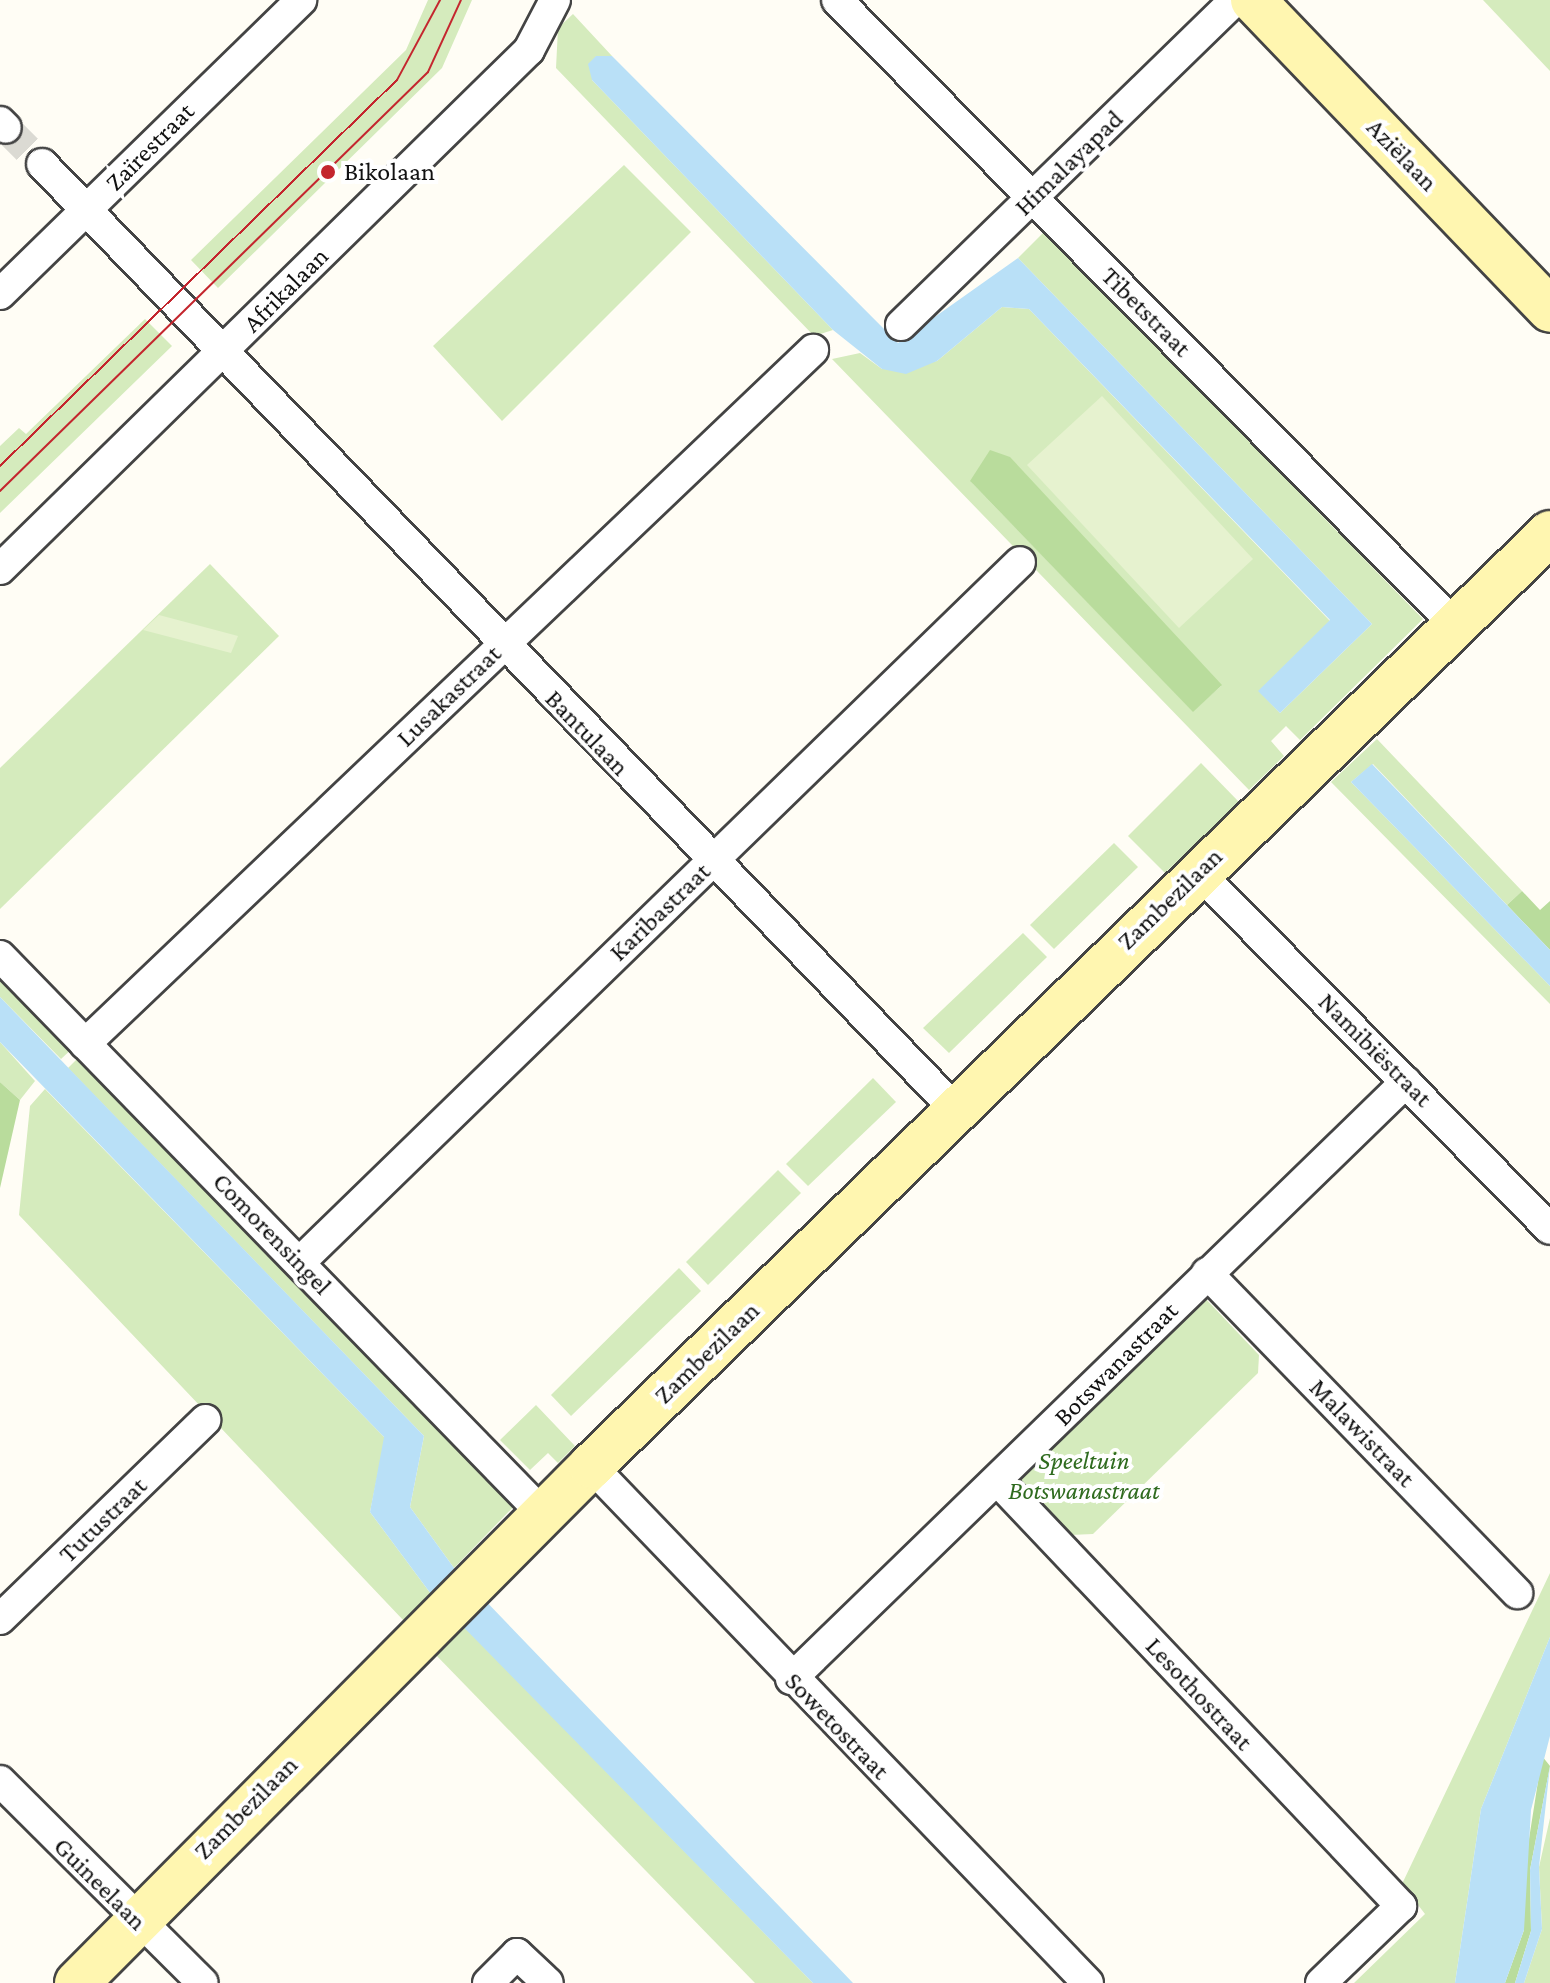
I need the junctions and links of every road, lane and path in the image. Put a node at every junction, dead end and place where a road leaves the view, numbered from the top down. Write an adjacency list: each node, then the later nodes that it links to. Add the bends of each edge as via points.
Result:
1 (301, 0): 8 (street, Zaïrestraat)
2 (555, 0): 13 (street, Afrikalaan, via 529,50)
3 (837, 0): 7 (street, Tibetstraat)
4 (1235, 0): 7 (street, Himalayapad)
5 (1253, 0): 10 (street, Aziëlaan)
6 (42, 164): 8 (street)
7 (1032, 197): 11 (street, Himalayapad); 17 (street, Tibetstraat)
8 (88, 208): 9 (street, Zaïrestraat); 13 (street)
9 (0, 294)
10 (1550, 310)
11 (901, 325)
12 (813, 350): 18 (street, Lusakastraat)
13 (222, 352): 16 (street, Afrikalaan); 18 (street, Bantulaan)
14 (1550, 533): 17 (street)
15 (1020, 562): 19 (street, Karibastraat)
16 (0, 569)
17 (1454, 624): 20 (street, Zambezilaan)
18 (501, 646): 19 (street, Bantulaan); 22 (street, Lusakastraat)
19 (712, 862): 24 (street, Bantulaan); 26 (street, Karibastraat)
20 (1198, 872): 23 (street, Namibiëstraat); 24 (street, Zambezilaan)
21 (0, 956): 22 (street, Comorensingel)
22 (85, 1044): 26 (street, Comorensingel)
23 (1406, 1082): 25 (street, Namibiëstraat); 27 (street, Botswanastraat)
24 (956, 1110): 29 (street, Zambezilaan)
25 (1550, 1229)
26 (300, 1262): 31 (street, Comorensingel)
27 (1207, 1273): 30 (street, Botswanastraat); 32 (street, Malawistraat)
28 (205, 1420): 33 (street, Tutustraat)
29 (591, 1466): 31 (street, Zambezilaan); 34 (street, Sowetostraat)
30 (998, 1481): 34 (street, Botswanastraat); 42 (street, Lesothostraat, via 1401,1906)
31 (543, 1514): 36 (street, Zambezilaan)
32 (1517, 1593)
33 (0, 1619)
34 (791, 1679): 41 (street, Sowetostraat)
35 (0, 1781): 36 (street, Guineelaan)
36 (133, 1919): 37 (street, Zambezilaan); 38 (street, Guineelaan)
37 (77, 1983)
38 (203, 1983)
39 (488, 1983): 40 (street, via 517,1954)
40 (548, 1983)
41 (1088, 1983)
42 (1321, 1983)

